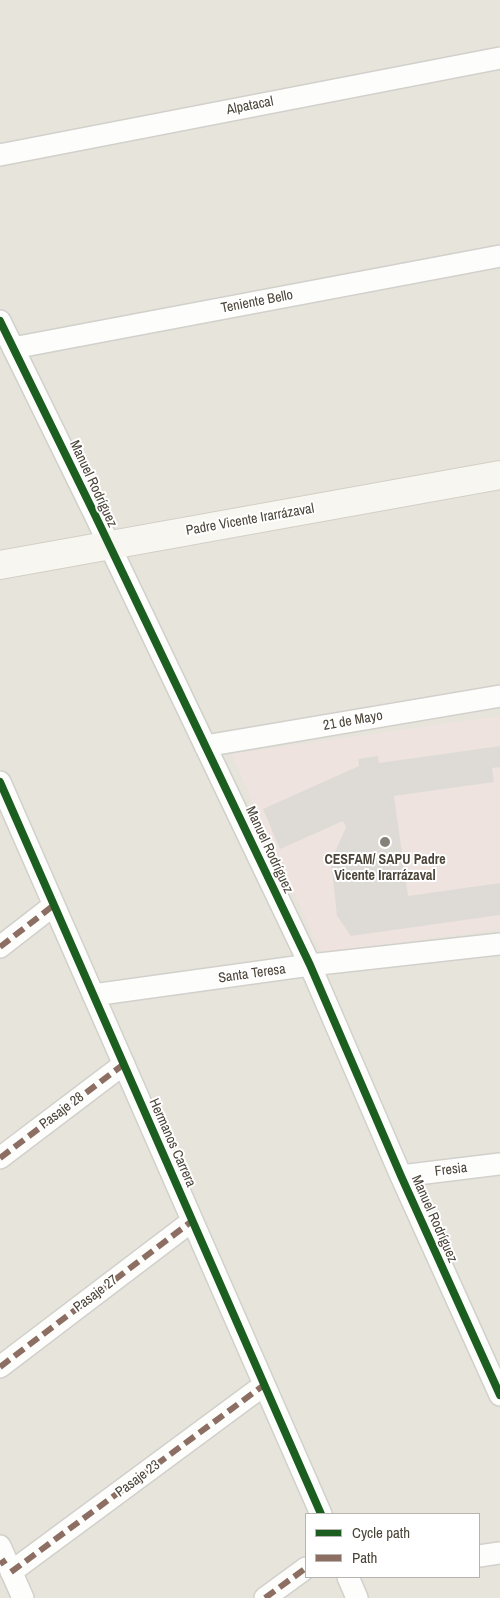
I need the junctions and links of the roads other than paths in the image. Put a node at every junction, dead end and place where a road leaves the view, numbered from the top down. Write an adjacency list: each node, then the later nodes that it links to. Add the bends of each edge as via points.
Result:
1 (500, 58): 2 (street, Alpatacal)
2 (0, 155)
3 (500, 256): 5 (street, Teniente Bello)
4 (0, 322): 5 (street, Manuel Rodríguez)
5 (13, 348): 7 (street, Manuel Rodríguez)
6 (500, 475): 7 (street, Padre Vicente Irarrázaval)
7 (109, 546): 8 (street, Padre Vicente Irarrázaval); 10 (street, Manuel Rodríguez)
8 (0, 565)
9 (500, 696): 10 (street, 21 de Mayo)
10 (205, 746): 15 (street, Manuel Rodríguez)
11 (0, 782): 12 (street, Hermanos Carrera)
12 (54, 905): 14 (street); 16 (street, Hermanos Carrera)
13 (500, 944): 15 (street, Santa Teresa)
14 (0, 947)
15 (310, 965): 16 (street, Santa Teresa); 20 (street, Manuel Rodríguez)
16 (93, 994): 17 (street, Hermanos Carrera)
17 (124, 1064): 18 (street, Pasaje 28); 21 (street, Hermanos Carrera)
18 (0, 1158)
19 (500, 1164): 20 (street, Fresia)
20 (401, 1176): 22 (street, Manuel Rodríguez)
21 (192, 1221): 23 (street, Pasaje 27); 24 (street, Hermanos Carrera)
22 (490, 1352): 25 (street, Manuel Rodríguez)
23 (0, 1367)
24 (264, 1385): 26 (street, Hermanos Carrera); 29 (street, Pasaje 23)
25 (500, 1395)
26 (321, 1513)
27 (500, 1553): 28 (street)
28 (480, 1556)
29 (4, 1560): 32 (street)
30 (305, 1569): 33 (street)
31 (348, 1578): 34 (street)
32 (23, 1598)
33 (265, 1598)
34 (357, 1598)

